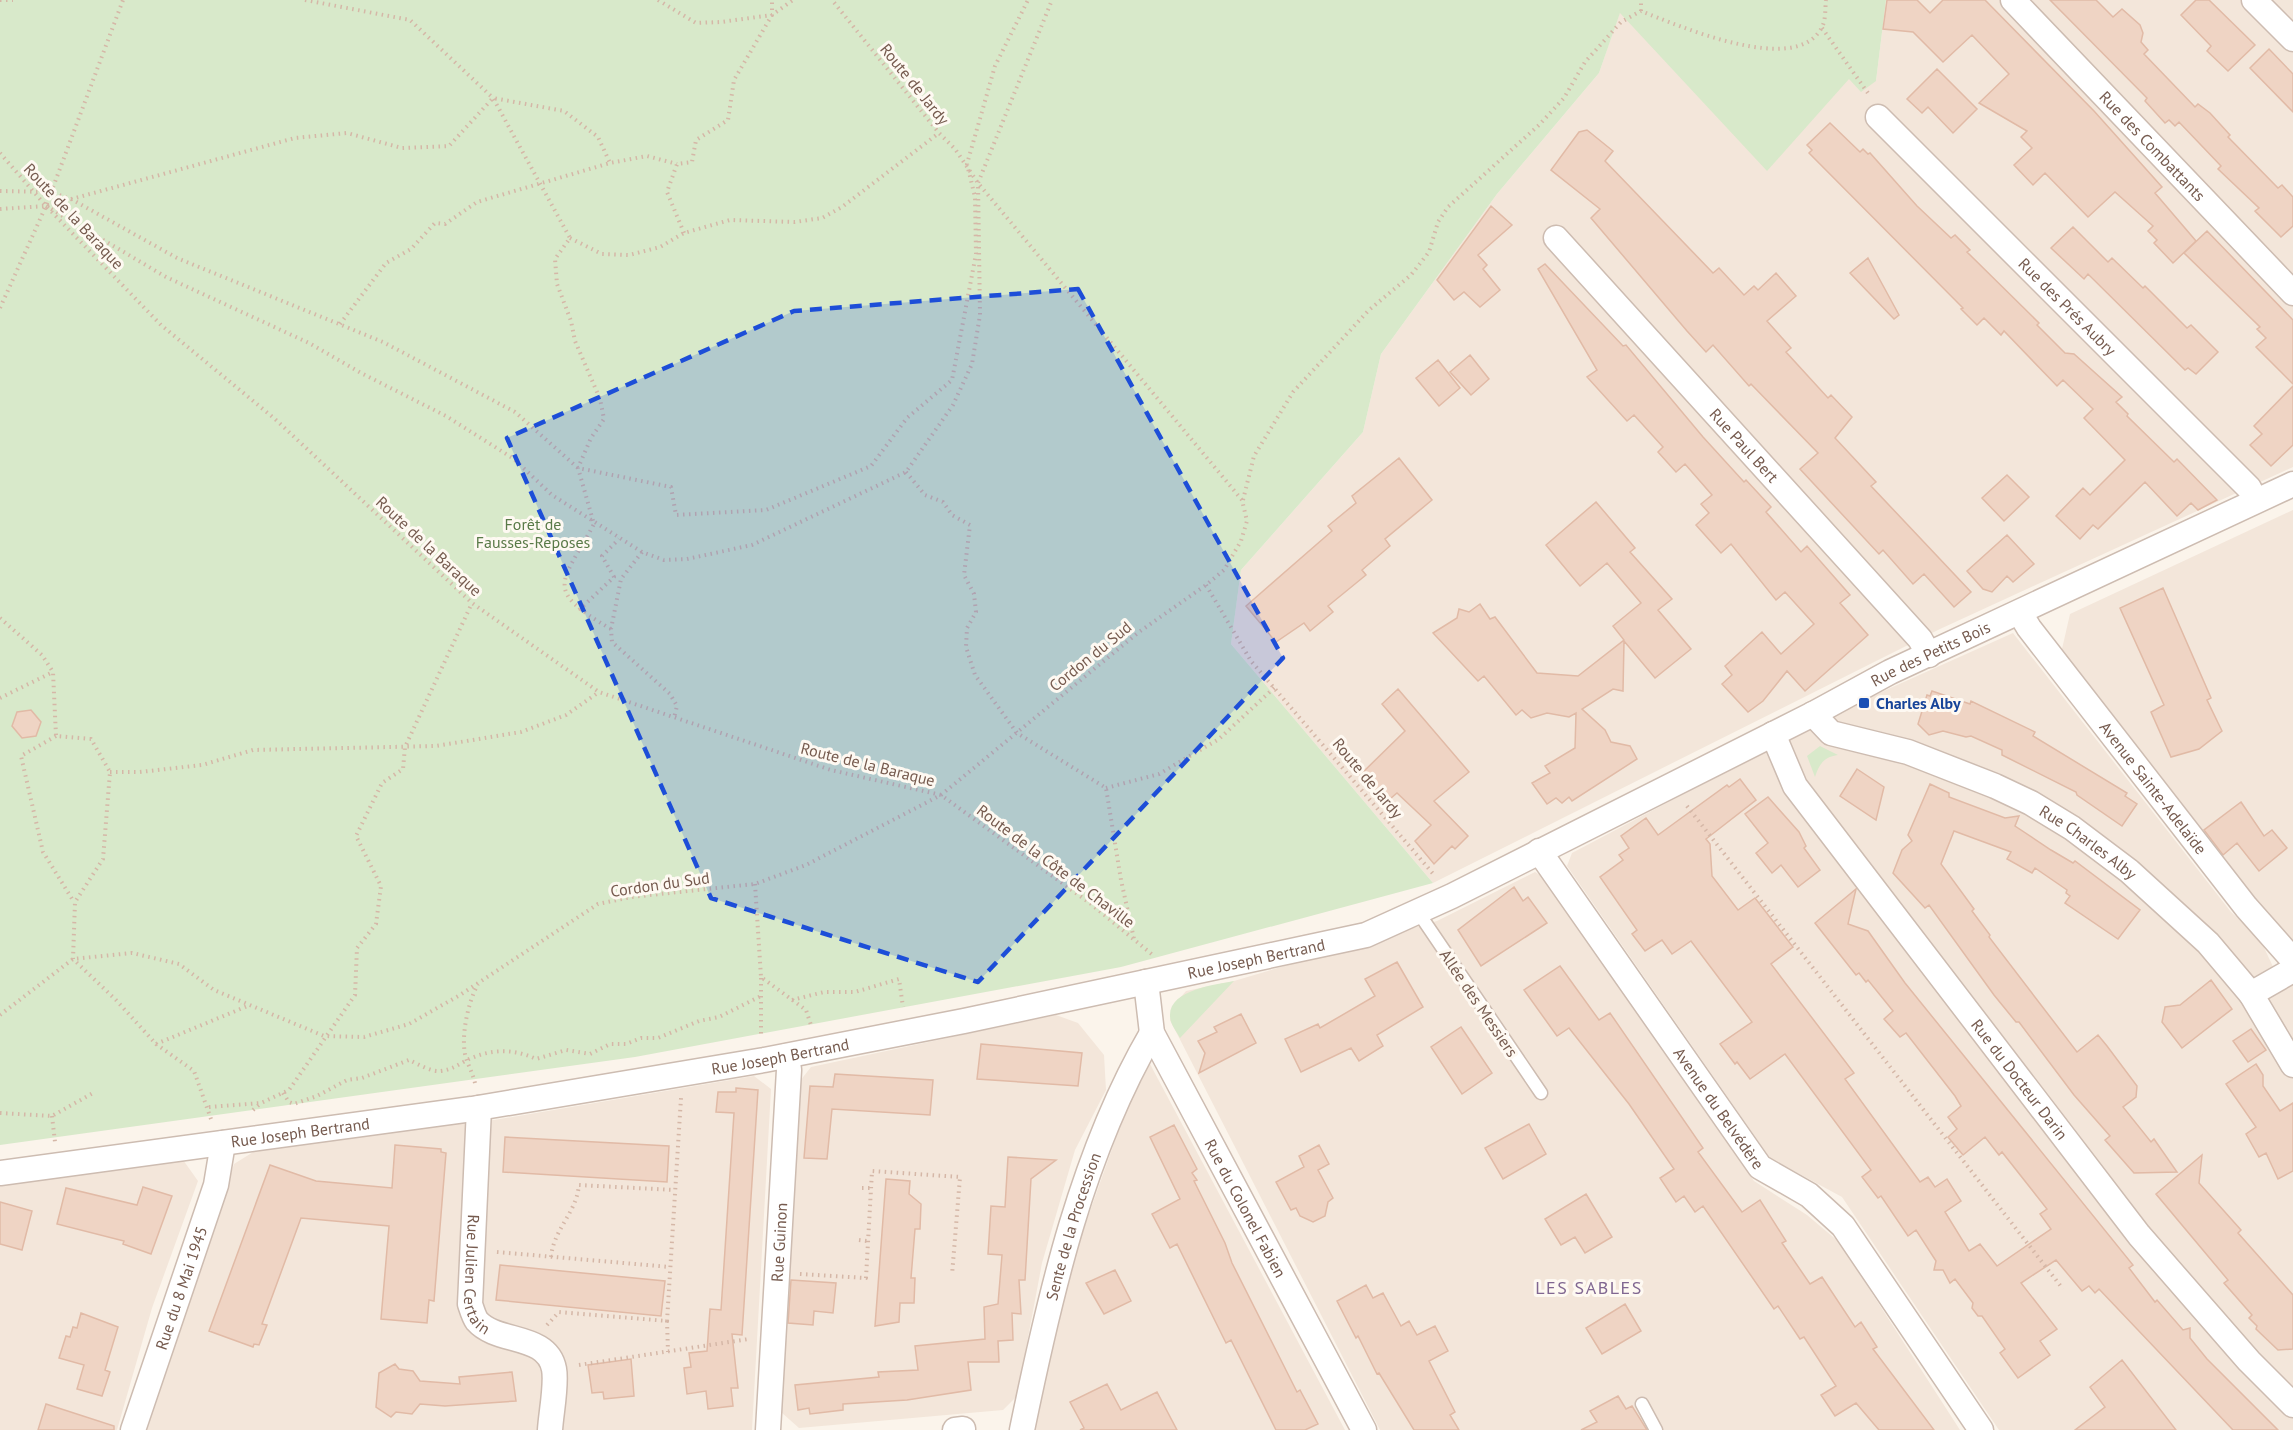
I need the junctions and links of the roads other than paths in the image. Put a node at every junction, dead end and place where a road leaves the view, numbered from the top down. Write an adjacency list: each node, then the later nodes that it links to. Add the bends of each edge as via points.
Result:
1 (2013, 0): 6 (street, Rue des Combattants)
2 (2254, 0): 3 (street)
3 (2293, 39)
4 (1878, 117): 8 (street, Rue des Prés Aubry, via 2240,480)
5 (1556, 238): 10 (street, Rue Paul Bert, via 1920,639)
6 (2293, 293)
7 (2293, 484): 8 (street, Rue des Petits Bois)
8 (2255, 500): 9 (street, Rue des Petits Bois)
9 (2020, 613): 10 (street, Rue des Petits Bois); 15 (street, Avenue Sainte-Adelaïde, via 2246,907)
10 (1929, 654): 11 (street, Rue des Petits Bois)
11 (1813, 714): 12 (street, Rue des Petits Bois); 18 (street, Rue Charles Alby, via 1831,733 1908,752 1995,786 2072,828 2176,912)
12 (1773, 734): 13 (street, Rue des Petits Bois); 27 (street, Rue du Docteur Darin, via 1796,786 2139,1235 2249,1361)
13 (1539, 851): 14 (street, Rue Joseph Bertrand); 34 (street, Avenue du Belvédère, via 1760,1167 1809,1195 1843,1226)
14 (1418, 912): 17 (street, Rue Joseph Bertrand, via 1366,935); 22 (lane, Allée des Messiers)
15 (2293, 960)
16 (2293, 970): 18 (street)
17 (1146, 982): 19 (street, Rue du Colonel Fabien); 20 (street, Rue Joseph Bertrand)
18 (2251, 994): 21 (street, Rue Charles Alby)
19 (1152, 1033): 31 (street, Sente de la Procession, via 1126,1077 1092,1165 1055,1279); 32 (street, Rue du Colonel Fabien)
20 (787, 1056): 23 (street, Rue Joseph Bertrand); 30 (street, Rue Guinon)
21 (2293, 1065)
22 (1541, 1093)
23 (479, 1108): 24 (street, Rue Joseph Bertrand); 29 (street, Rue Julien Certain, via 470,1304 476,1321 487,1329 546,1353 554,1369)
24 (223, 1143): 25 (street, Rue Joseph Bertrand); 28 (street, Rue du 8 Mai 1945, via 216,1185)
25 (0, 1173)
26 (1642, 1404): 33 (lane)
27 (2293, 1405)
28 (133, 1430)
29 (550, 1430)
30 (768, 1430)
31 (1022, 1430)
32 (1364, 1430)
33 (1656, 1430)
34 (1981, 1430)

